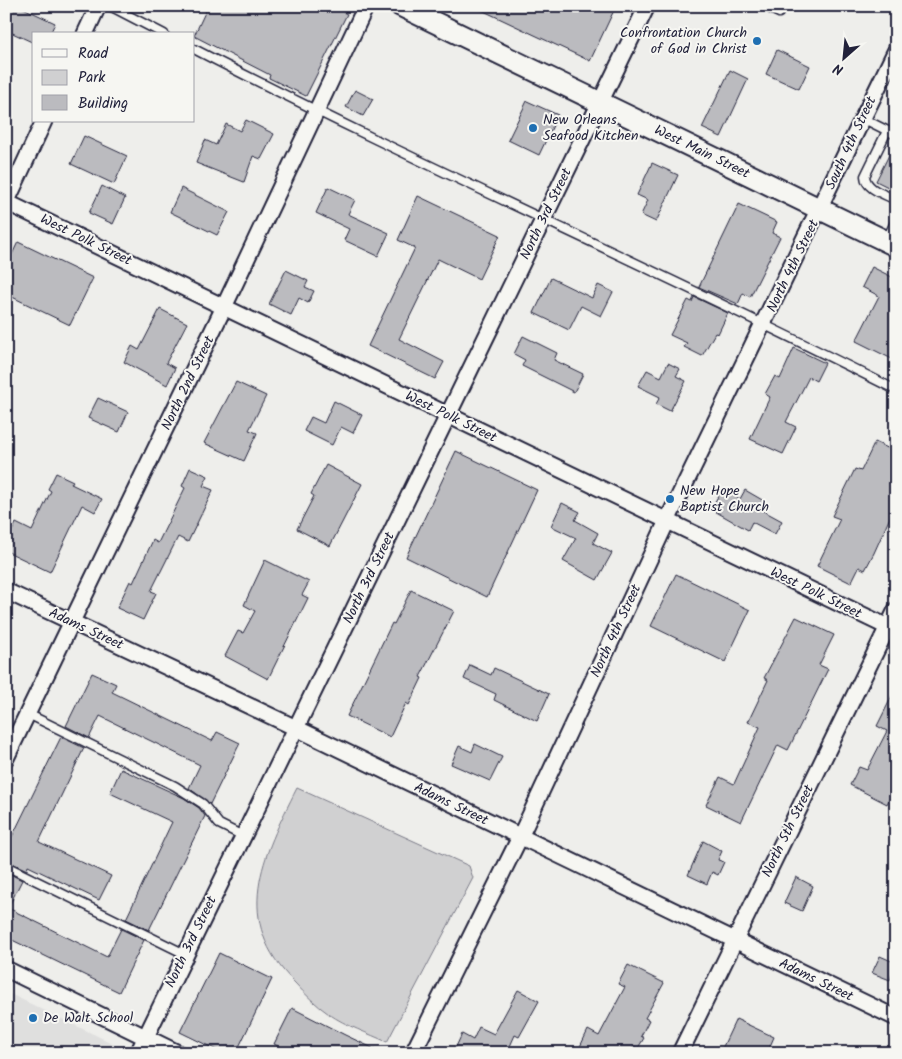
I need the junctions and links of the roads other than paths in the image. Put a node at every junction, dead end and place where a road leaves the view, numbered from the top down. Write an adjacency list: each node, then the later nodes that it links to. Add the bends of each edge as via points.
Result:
1 (98, 6): 8 (street)
2 (110, 6): 9 (lane)
3 (366, 6): 13 (street, North 2nd Street)
4 (400, 6): 12 (main road, West Main Street)
5 (647, 6): 12 (street, North 3rd Street)
6 (764, 6): 7 (lane, via 780,13)
7 (783, 6)
8 (86, 32)
9 (160, 32)
10 (195, 50): 13 (lane)
11 (896, 50): 14 (street, South 4th Street)
12 (600, 103): 20 (main road, West Main Street); 21 (street, North 3rd Street)
13 (316, 112): 21 (lane); 24 (street, North 2nd Street)
14 (864, 118): 16 (lane); 20 (street, South 4th Street)
15 (44, 122): 19 (street)
16 (887, 131): 17 (lane); 18 (lane, via 865,181 870,187)
17 (896, 135)
18 (896, 200)
19 (6, 202): 24 (street, West Polk Street)
20 (820, 209): 23 (main road, West Main Street); 25 (street, North 4th Street)
21 (544, 219): 25 (lane); 27 (street, North 3rd Street)
22 (896, 220): 23 (lane)
23 (891, 244)
24 (224, 307): 27 (street, West Polk Street); 31 (street, North 2nd Street)
25 (765, 324): 26 (lane); 28 (street, North 4th Street)
26 (896, 390)
27 (448, 415): 28 (street, West Polk Street); 34 (street, North 3rd Street)
28 (667, 521): 32 (street, West Polk Street); 37 (street, North 4th Street)
29 (6, 591): 31 (street, Adams Street)
30 (896, 610): 32 (street, North 5th Street)
31 (72, 623): 33 (street, North 2nd Street); 34 (street, Adams Street)
32 (892, 629): 39 (street, North 5th Street)
33 (28, 714): 35 (street, North 2nd Street); 36 (lane, via 175,786 203,804 220,824)
34 (296, 728): 36 (street, North 3rd Street); 37 (street, Adams Street)
35 (6, 758)
36 (243, 836): 40 (street, North 3rd Street)
37 (520, 838): 39 (street, Adams Street); 48 (street, North 4th Street)
38 (6, 866): 40 (lane)
39 (735, 941): 42 (street, Adams Street); 49 (street, North 5th Street)
40 (185, 954): 43 (street, North 3rd Street)
41 (6, 969): 43 (street)
42 (896, 1018)
43 (145, 1037): 46 (street, North 3rd Street); 47 (street)
44 (6, 1049): 45 (lane)
45 (14, 1053)
46 (138, 1053)
47 (178, 1053)
48 (413, 1053)
49 (680, 1053)

